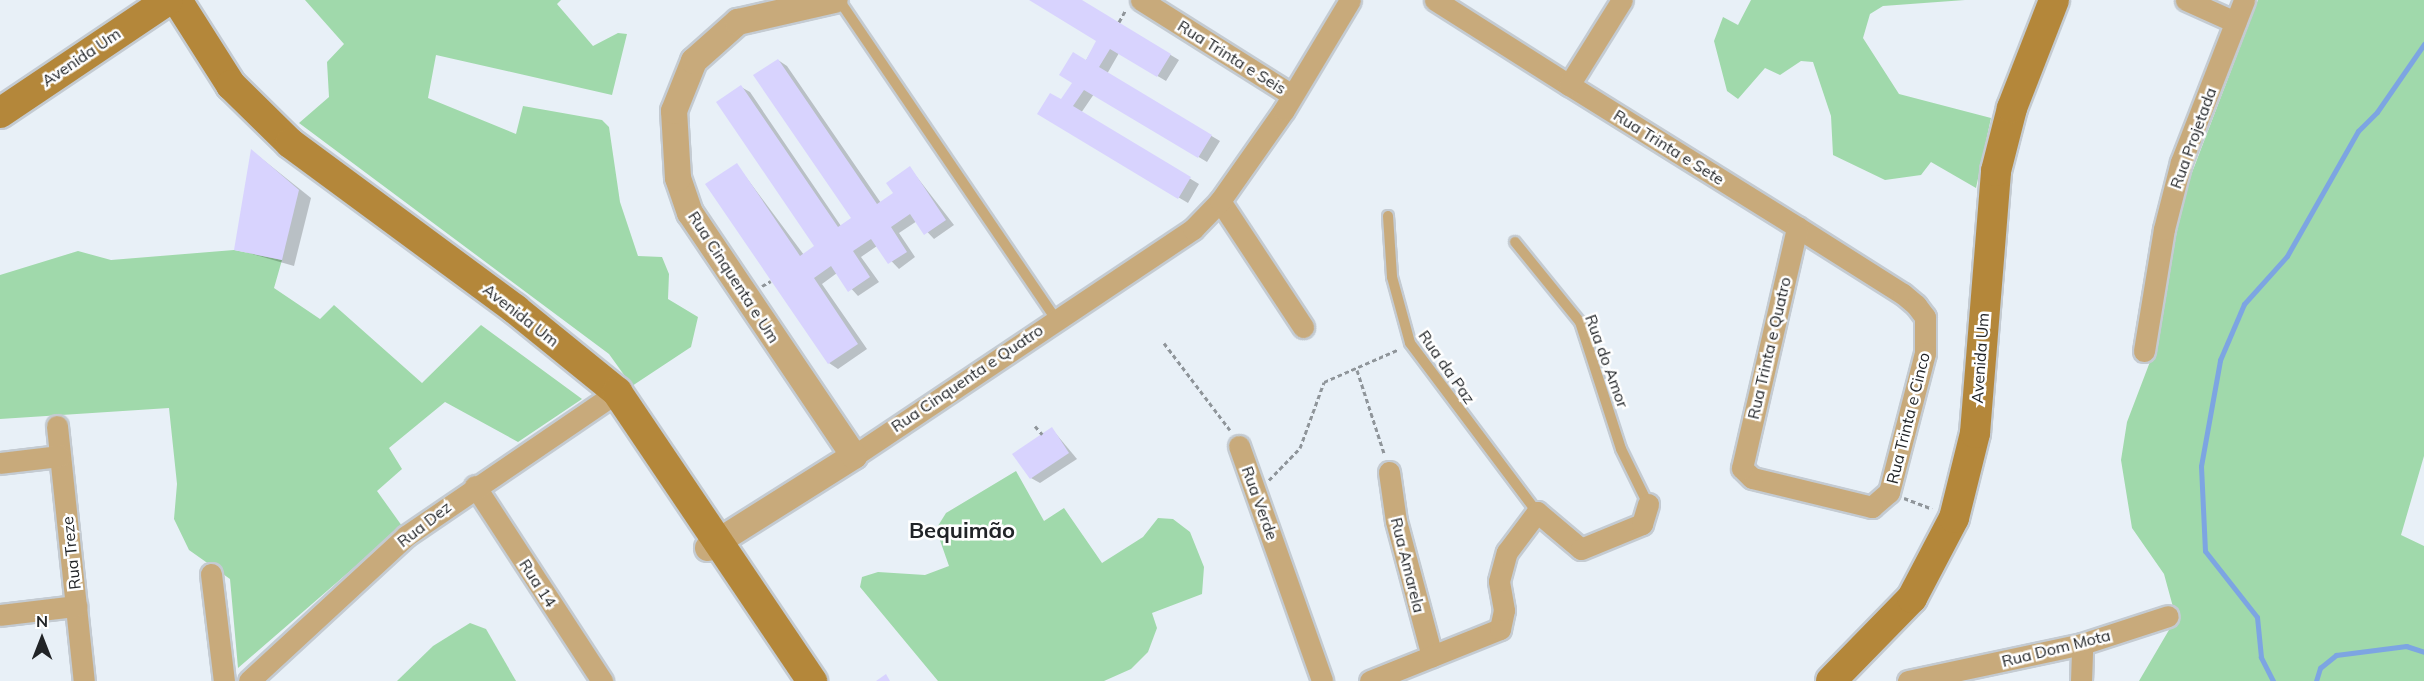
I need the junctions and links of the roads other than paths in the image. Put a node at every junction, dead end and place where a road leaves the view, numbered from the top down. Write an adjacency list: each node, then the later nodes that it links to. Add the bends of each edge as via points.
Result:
1 (837, 0): 21 (lane); 28 (street, Rua Cinquenta e Um, via 738,22 709,43 681,87 674,111 673,148 690,213)
2 (1141, 0): 13 (street, Rua Trinta e Seis)
3 (1350, 0): 13 (street, Rua Cinquenta e Quatro)
4 (1436, 0): 12 (street, Rua Trinta e Sete)
5 (1622, 0): 12 (street)
6 (2054, 0): 51 (main road, Avenida Um, via 2012,108 1996,171 1975,433 1954,518 1912,598)
7 (2073, 0): 52 (main road, Avenida Um, via 2033,100 2012,176 1990,432 1971,516 1931,603 1889,654)
8 (2186, 0): 11 (street)
9 (2244, 0): 11 (street, Rua Projetada)
10 (163, 1): 14 (main road, Avenida Um); 15 (main road, Avenida Um); 24 (main road, Avenida Um, via 231,85 290,143 515,309)
11 (2235, 22): 23 (street, Rua Projetada, via 2181,162 2164,229)
12 (1569, 85): 18 (street, Rua Trinta e Sete)
13 (1292, 95): 16 (street, Rua Cinquenta e Quatro)
14 (0, 99)
15 (0, 113)
16 (1220, 201): 21 (street, Rua Cinquenta e Quatro, via 1193,229); 22 (street)
17 (1388, 216): 34 (lane, Rua da Paz, via 1392,277 1410,343)
18 (1797, 227): 20 (street, Rua Trinta e Sete); 33 (street, Rua Trinta e Quatro, via 1742,468 1752,478)
19 (1515, 242): 32 (lane, Rua do Amor, via 1580,322 1621,449)
20 (1903, 294): 33 (street, Rua Trinta e Cinco, via 1925,317 1928,335 1889,492)
21 (1055, 318): 28 (street, Rua Cinquenta e Quatro)
22 (1303, 327)
23 (2144, 351)
24 (613, 395): 31 (street, Rua Dez); 35 (main road, Avenida Um)
25 (57, 426): 27 (street, Rua Treze)
26 (1239, 446): 49 (street, Rua Verde)
27 (60, 456): 29 (street); 37 (street, Rua Treze)
28 (854, 456): 35 (street, Rua Cinquenta e Quatro)
29 (0, 463)
30 (1389, 472): 41 (street, Rua Amarela, via 1396,522)
31 (475, 486): 45 (street, Rua Dez, via 406,536); 46 (street, Rua 14)
32 (1648, 504): 34 (street, via 1642,524 1581,549)
33 (1872, 507)
34 (1537, 512): 41 (street, via 1507,552 1499,581 1504,610 1500,629)
35 (714, 545): 47 (main road, Avenida Um); 48 (main road, Avenida Um)
36 (211, 574): 44 (street)
37 (76, 606): 38 (street); 43 (street, Rua Treze)
38 (0, 615)
39 (2168, 615): 40 (street, Rua Dom Mota)
40 (2082, 644): 42 (street, Rua Dom Mota); 54 (street)
41 (1432, 656): 50 (street)
42 (1965, 676): 53 (street, Rua Dom Mota)
43 (84, 681)
44 (224, 681)
45 (249, 681)
46 (602, 681)
47 (795, 681)
48 (812, 681)
49 (1322, 681)
50 (1370, 681)
51 (1831, 681)
52 (1858, 681)
53 (1908, 681)
54 (2081, 681)

